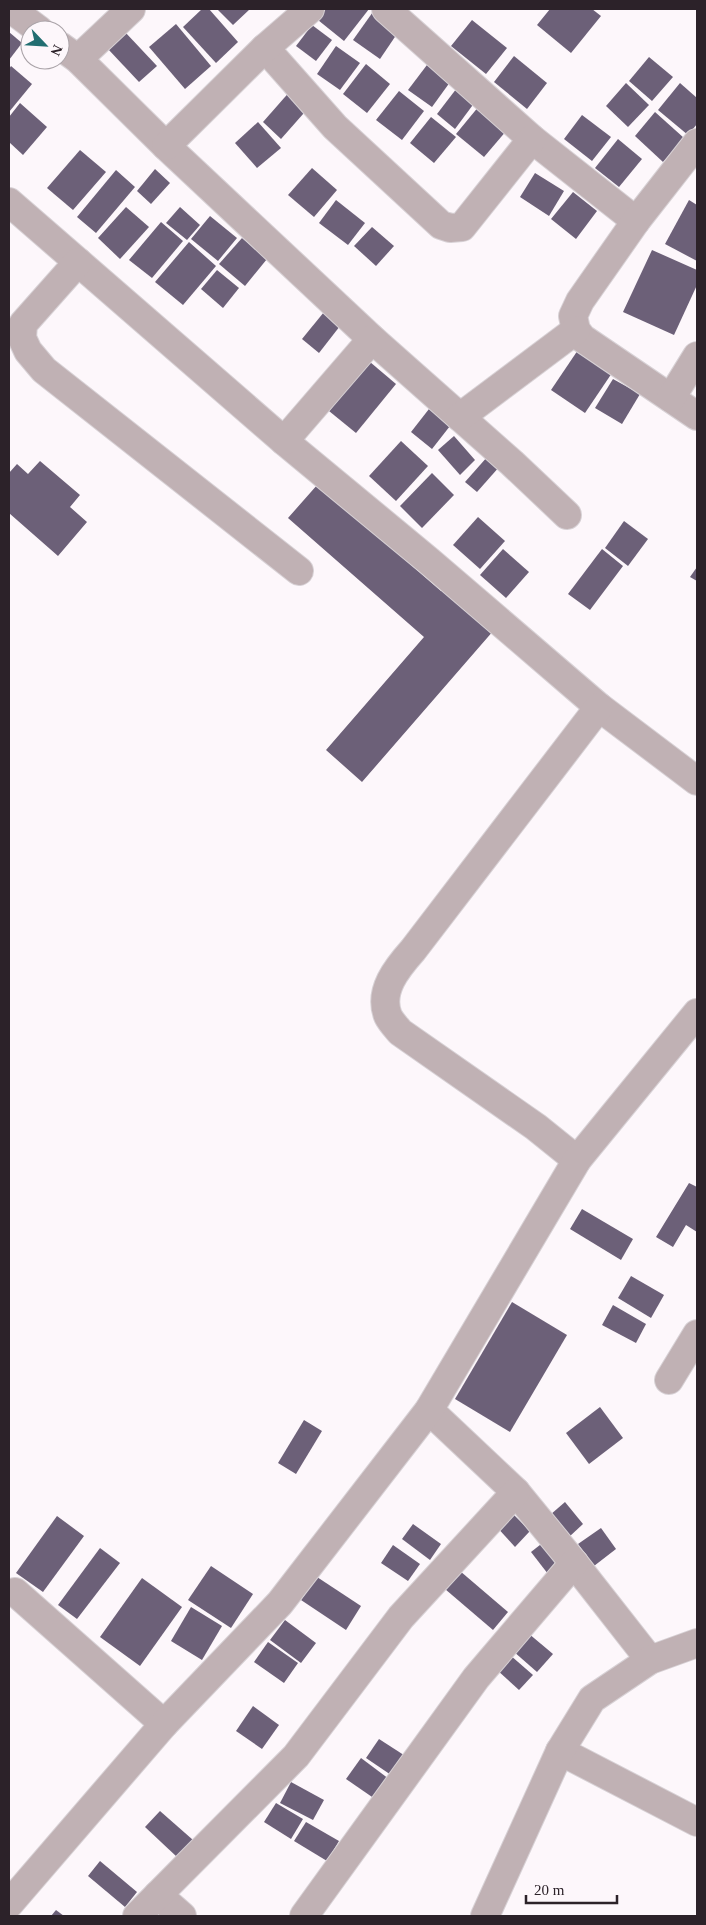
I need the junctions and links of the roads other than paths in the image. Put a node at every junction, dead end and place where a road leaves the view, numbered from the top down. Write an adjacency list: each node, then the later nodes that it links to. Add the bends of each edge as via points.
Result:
1 (11, 9): 5 (street)
2 (131, 9): 7 (street)
3 (310, 9): 6 (street)
4 (386, 9): 9 (street)
5 (26, 20)
6 (265, 48): 9 (street, via 335,127 441,225 462,227); 11 (street)
7 (70, 51)
8 (70, 53): 11 (street)
9 (532, 139): 13 (street)
10 (697, 143): 13 (street)
11 (166, 146): 16 (street)
12 (9, 202): 14 (street)
13 (636, 221): 15 (street, via 580,301 573,316)
14 (78, 262): 21 (street); 23 (street, via 23,324 22,338 28,351 44,370)
15 (576, 330): 18 (street, via 582,338); 20 (street)
16 (372, 339): 20 (street); 21 (street)
17 (697, 356): 18 (street)
18 (670, 398): 19 (street)
19 (697, 416)
20 (460, 417): 22 (street)
21 (284, 441): 24 (street, via 430,560)
22 (567, 515)
23 (299, 571)
24 (599, 707): 25 (street); 27 (street, via 396,970 385,997 388,1016 400,1032 536,1126)
25 (697, 781)
26 (696, 1016): 27 (street)
27 (577, 1160): 30 (street)
28 (697, 1334): 29 (street)
29 (669, 1380)
30 (430, 1410): 31 (street); 36 (street, via 280,1603)
31 (516, 1492): 32 (street); 39 (street, via 401,1617 296,1756)
32 (574, 1563): 35 (street); 43 (street, via 476,1678)
33 (16, 1592): 36 (street)
34 (697, 1643): 35 (street)
35 (650, 1660): 37 (street, via 592,1699)
36 (164, 1724): 40 (street)
37 (560, 1751): 38 (street); 44 (street)
38 (697, 1822)
39 (158, 1895): 41 (street); 42 (street)
40 (9, 1904)
41 (136, 1916)
42 (182, 1916)
43 (304, 1916)
44 (485, 1916)

